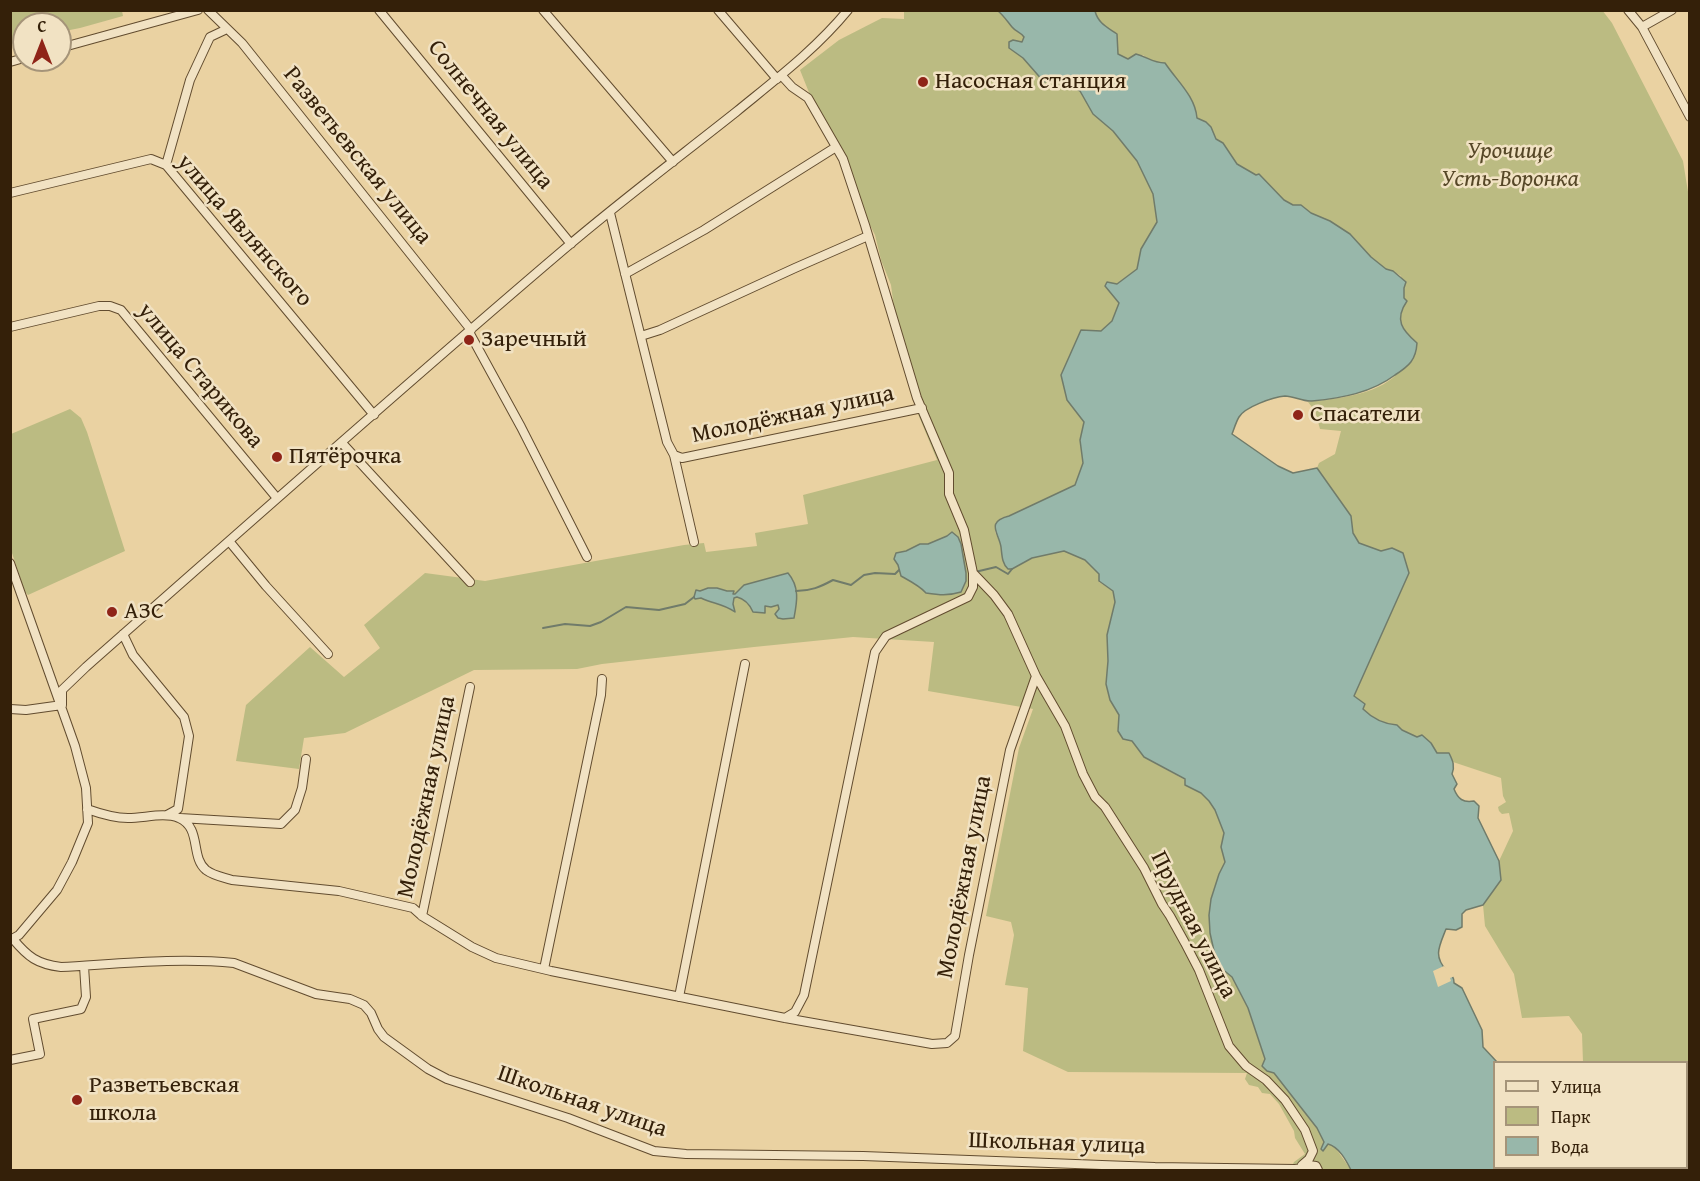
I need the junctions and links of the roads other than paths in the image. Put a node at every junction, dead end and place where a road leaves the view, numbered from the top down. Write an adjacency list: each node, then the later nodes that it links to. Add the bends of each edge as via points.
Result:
1 (198, 10): 11 (street)
2 (208, 10): 10 (street, Разветьевская улица)
3 (379, 10): 20 (street, Солнечная улица)
4 (543, 10): 15 (street)
5 (718, 10): 12 (street, Молодёжная улица)
6 (848, 10): 12 (street)
7 (1628, 10): 9 (street)
8 (1672, 10): 9 (street)
9 (1642, 27): 13 (street)
10 (227, 29): 16 (street, via 210,37 190,80); 23 (street, Разветьевская улица)
11 (72, 45)
12 (780, 77): 14 (street, Молодёжная улица, via 808,98); 15 (street)
13 (1689, 117)
14 (836, 147): 19 (street, Молодёжная улица); 21 (street, via 704,230)
15 (673, 162): 18 (street)
16 (166, 165): 17 (street, улица Являнского, via 151,159); 26 (street, улица Являнского)
17 (10, 193)
18 (610, 213): 20 (street); 21 (street, Молодёжная улица)
19 (868, 236): 24 (street); 25 (street, Молодёжная улица)
20 (571, 244): 23 (street)
21 (625, 274): 24 (street, Молодёжная улица)
22 (10, 327): 29 (street, улица Старикова, via 99,306 121,310)
23 (470, 331): 26 (street); 32 (street, Разветьевская улица)
24 (641, 336): 28 (street, Молодёжная улица, via 667,442)
25 (922, 408): 28 (street, Молодёжная улица, via 682,458); 34 (street, Молодёжная улица, via 949,473 949,494 964,530)
26 (374, 415): 27 (street)
27 (342, 442): 29 (street); 35 (street)
28 (674, 455): 31 (street, Молодёжная улица)
29 (276, 497): 30 (street)
30 (229, 541): 36 (street); 37 (street)
31 (694, 542)
32 (587, 557)
33 (10, 563): 42 (street)
34 (973, 573): 39 (street, via 1008,614); 53 (street, via 968,597 886,636 875,652 804,995 795,1012)
35 (470, 582)
36 (123, 634): 42 (street, via 62,690); 46 (street, via 133,655 184,717 189,736 178,809)
37 (328, 654)
38 (745, 664): 52 (street)
39 (1036, 676): 53 (street, Молодёжная улица, via 1010,750 955,1036 947,1043 932,1044); 55 (street, Прудная улица, via 1065,726 1095,797 1144,868 1190,952 1230,1046 1246,1066 1285,1100 1305,1130 1313,1151 1302,1165)
40 (602, 680): 51 (street)
41 (470, 687): 48 (street, Молодёжная улица)
42 (62, 705): 43 (street); 45 (street, via 86,788)
43 (10, 709)
44 (306, 759): 47 (street, via 295,810 281,824)
45 (87, 809): 46 (street, via 127,818); 49 (street, via 88,823 57,890)
46 (167, 815): 47 (street)
47 (180, 818): 48 (street, Молодёжная улица, via 194,836 199,861 217,876 339,891 413,908)
48 (422, 916): 51 (street, Молодёжная улица, via 472,947)
49 (12, 940): 50 (street, Школьная улица, via 32,960 61,967)
50 (84, 966): 54 (street, via 86,997 81,1009 33,1019 40,1054); 55 (street, Школьная улица, via 234,963 316,994 350,999 371,1013 384,1037 447,1079 654,1151)
51 (544, 969): 52 (street, Молодёжная улица)
52 (679, 997): 53 (street, Молодёжная улица)
53 (785, 1018)
54 (10, 1060)
55 (1289, 1170): 56 (street, Школьная улица, via 1313,1164)
56 (1318, 1170)

